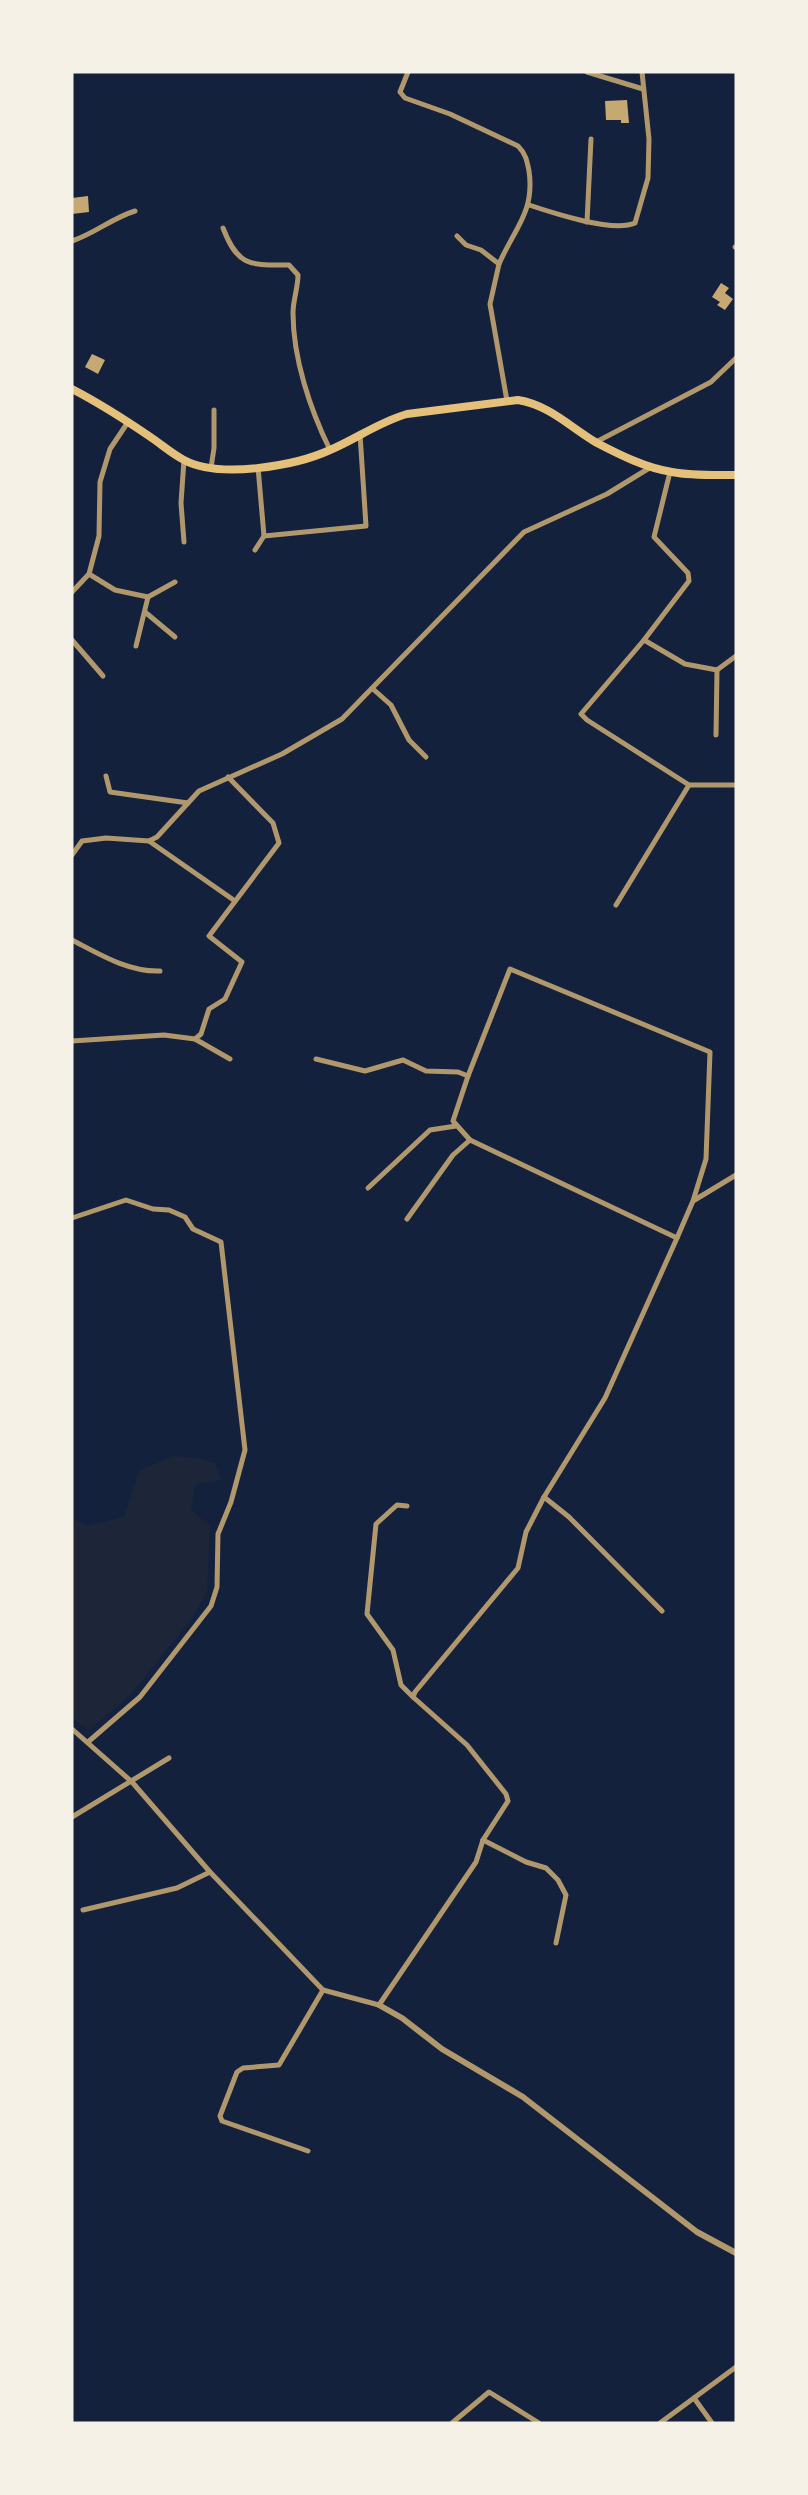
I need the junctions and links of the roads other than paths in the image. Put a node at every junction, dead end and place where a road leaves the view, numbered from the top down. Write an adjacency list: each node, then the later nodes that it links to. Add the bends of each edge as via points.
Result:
1 (408, 72): 6 (street, via 400,92 405,98 450,114 525,153)
2 (587, 72): 4 (street)
3 (642, 72): 4 (street)
4 (643, 89): 8 (street, via 648,178 635,223)
5 (591, 139): 8 (street)
6 (529, 205): 8 (street); 12 (street)
7 (135, 211): 11 (street)
8 (587, 222)
9 (223, 228): 20 (street, via 240,258 289,265 298,275 294,336)
10 (457, 236): 12 (street)
11 (72, 240)
12 (499, 264): 15 (street, via 490,304)
13 (736, 358): 19 (street, via 711,382)
14 (72, 389): 17 (main road)
15 (507, 401): 18 (main road, via 407,414); 19 (main road, via 534,402)
16 (214, 410): 24 (street)
17 (128, 422): 21 (main road); 30 (street, via 110,449 100,482 99,536)
18 (360, 434): 20 (main road); 27 (street, via 366,526)
19 (596, 442): 23 (main road)
20 (330, 450): 22 (main road)
21 (184, 460): 24 (main road); 28 (street)
22 (258, 467): 24 (main road); 27 (street)
23 (651, 467): 25 (main road); 42 (street, via 607,494 524,532)
24 (211, 468)
25 (670, 472): 26 (main road); 37 (street, via 654,537 688,572 689,581)
26 (736, 475)
27 (264, 536): 29 (street)
28 (184, 542)
29 (255, 550)
30 (89, 574): 32 (street); 33 (street, via 115,590)
31 (175, 582): 33 (street)
32 (72, 592)
33 (148, 597): 34 (street)
34 (145, 612): 35 (street); 38 (street)
35 (175, 638)
36 (72, 640): 41 (street)
37 (644, 640): 40 (street, via 685,664); 47 (street, via 581,713)
38 (136, 646)
39 (736, 656): 40 (street)
40 (717, 670): 43 (street)
41 (103, 676)
42 (373, 689): 44 (street, via 391,705 409,740); 46 (street, via 342,719 282,754)
43 (716, 735)
44 (426, 757)
45 (106, 776): 49 (street, via 110,792)
46 (228, 777): 49 (street, via 199,791); 52 (street, via 273,823 279,843)
47 (690, 785): 48 (street); 53 (street)
48 (736, 785)
49 (188, 803): 50 (street)
50 (149, 841): 51 (street, via 82,841); 52 (street)
51 (72, 855)
52 (235, 901): 56 (street, via 209,936 242,962 225,999 209,1009)
53 (615, 905)
54 (72, 940): 55 (street, via 143,972)
55 (160, 971)
56 (195, 1039): 57 (street, via 164,1035); 58 (street)
57 (72, 1041)
58 (230, 1059)
59 (316, 1059): 60 (street, via 365,1071 403,1060 426,1071)
60 (468, 1076): 61 (street, via 453,1121); 65 (street, via 510,969 710,1052 706,1159)
61 (456, 1126): 62 (street); 64 (street, via 430,1130)
62 (470, 1140): 67 (street, via 453,1155); 68 (street)
63 (736, 1175): 65 (street)
64 (368, 1188)
65 (693, 1200): 68 (street)
66 (72, 1218): 74 (street, via 126,1200 177,1213 193,1229 221,1242 245,1450 218,1534 217,1587 211,1606 140,1697)
67 (407, 1219)
68 (677, 1238): 69 (street, via 605,1398)
69 (544, 1497): 71 (street); 72 (street, via 526,1532 518,1568)
70 (407, 1506): 72 (street, via 397,1505 376,1524 367,1614 393,1650 401,1685)
71 (662, 1611)
72 (413, 1698): 78 (street, via 467,1745 506,1794 508,1801)
73 (72, 1729): 74 (street)
74 (88, 1742): 76 (street)
75 (169, 1758): 76 (street)
76 (132, 1782): 77 (street); 79 (street)
77 (72, 1817)
78 (482, 1840): 81 (street, via 546,1868 558,1880 566,1895); 83 (street, via 476,1862)
79 (210, 1872): 80 (street, via 177,1888); 82 (street)
80 (83, 1910)
81 (556, 1943)
82 (323, 1990): 83 (street); 84 (street, via 279,2065 237,2072 220,2116 222,2121)
83 (379, 2005): 85 (street, via 442,2049 523,2096 697,2232)
84 (308, 2151)
85 (736, 2253)
86 (736, 2367): 87 (street)
87 (694, 2398): 90 (street); 91 (street)
88 (452, 2423): 89 (street, via 489,2392)
89 (540, 2423)
90 (660, 2423)
91 (712, 2423)

